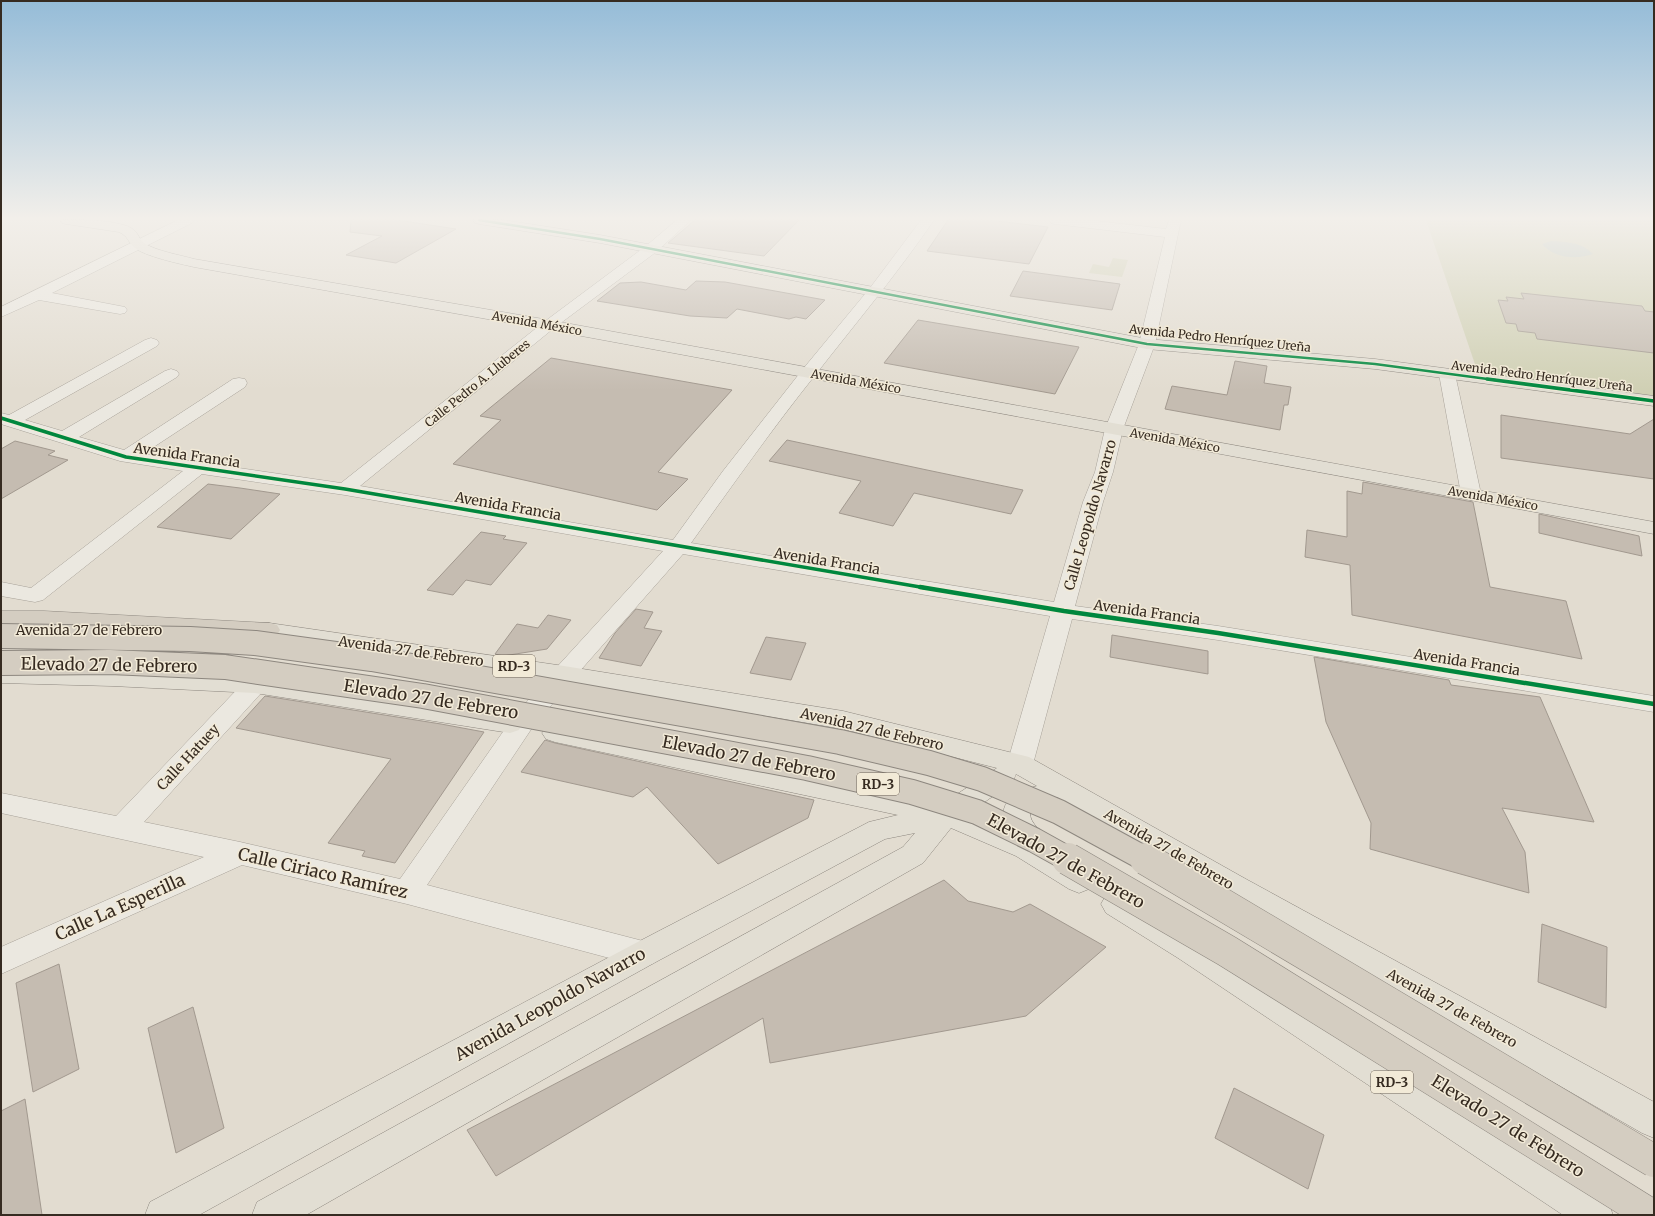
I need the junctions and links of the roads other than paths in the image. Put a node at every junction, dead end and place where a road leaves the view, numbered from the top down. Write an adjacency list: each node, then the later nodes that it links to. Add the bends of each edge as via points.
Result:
1 (75, 277): 8 (street)
2 (273, 277): 11 (main road, Avenida México)
3 (614, 277): 11 (street, Calle Pedro A. Lluberes)
4 (799, 277): 7 (main road, Avenida Pedro Henríquez Ureña)
5 (886, 277): 7 (street)
6 (1163, 277): 13 (street, Calle Leopoldo Navarro)
7 (875, 291): 13 (main road, Avenida Pedro Henríquez Ureña); 14 (street)
8 (38, 295): 9 (street); 10 (street)
9 (120, 310)
10 (1, 313)
11 (549, 325): 14 (main road, Avenida México); 24 (street, Calle Pedro A. Lluberes)
12 (151, 343): 19 (street)
13 (1147, 344): 16 (main road, Avenida Pedro Henríquez Ureña, via 1375,364); 20 (street, Calle Leopoldo Navarro)
14 (809, 372): 20 (main road, Avenida México); 27 (street)
15 (171, 374): 21 (street)
16 (1447, 374): 18 (main road, Avenida Pedro Henríquez Ureña); 25 (street)
17 (239, 383): 22 (street)
18 (1654, 401)
19 (6, 420): 21 (street, Avenida Francia)
20 (1114, 429): 25 (main road, Avenida México); 29 (street, Calle Leopoldo Navarro)
21 (64, 438): 22 (street, Avenida Francia)
22 (126, 457): 23 (street, Avenida Francia)
23 (198, 468): 24 (street, Avenida Francia); 28 (street, via 35,595)
24 (345, 489): 27 (street, Avenida Francia)
25 (1471, 494): 26 (main road, Avenida México)
26 (1654, 528)
27 (678, 547): 29 (street, Avenida Francia); 35 (street)
28 (1, 589)
29 (1064, 611): 38 (street, Avenida Francia, via 1226,634); 40 (street, Calle Leopoldo Navarro)
30 (1, 618): 31 (highway)
31 (269, 630): 32 (main road, Avenida 27 de Febrero / RD-3); 35 (main road, Avenida 27 de Febrero / RD-3)
32 (1, 631)
33 (1, 636): 51 (highway, Elevado 27 de Febrero / RD-3, bridge, via 190,639 255,643 358,657 840,742 929,763 982,779 1059,812 1128,849)
34 (1, 662): 55 (highway, Elevado 27 de Febrero / RD-3, bridge, via 110,662 225,667 423,696 807,768 912,792 977,812 1034,840 1227,951)
35 (564, 674): 39 (street); 40 (main road, Avenida 27 de Febrero / RD-3, via 843,720)
36 (1, 675): 37 (main road, RD-3)
37 (255, 685): 39 (main road, RD-3); 43 (street, Calle Hatuey)
38 (1654, 704)
39 (521, 725): 42 (main road, RD-3); 46 (street)
40 (1020, 764): 42 (main road, Avenida Leopoldo Navarro); 45 (main road, Avenida 27 de Febrero / RD-3)
41 (1, 803): 43 (street, Calle Ciriaco Ramírez)
42 (946, 815): 47 (main road, RD-3, via 1026,848); 48 (main road, Avenida Leopoldo Navarro, via 879,830); 53 (main road, Avenida Leopoldo Navarro, via 913,855)
43 (121, 829): 44 (street, Calle Ciriaco Ramírez)
44 (240, 853): 46 (street, Calle Ciriaco Ramírez); 49 (street, Calle La Esperilla)
45 (1234, 886): 47 (main road, via 1199,874 1066,801 1044,795 1033,796 1022,803 1018,810 1018,821 1035,843 1162,922); 50 (main road, Avenida 27 de Febrero / RD-3)
46 (407, 892): 48 (street, Calle Ciriaco Ramírez)
47 (1189, 949): 54 (main road, RD-3)
48 (642, 954): 52 (main road, Avenida Leopoldo Navarro)
49 (1, 961)
50 (1654, 1121)
51 (1654, 1161)
52 (163, 1215)
53 (270, 1215)
54 (1595, 1215)
55 (1651, 1215)

